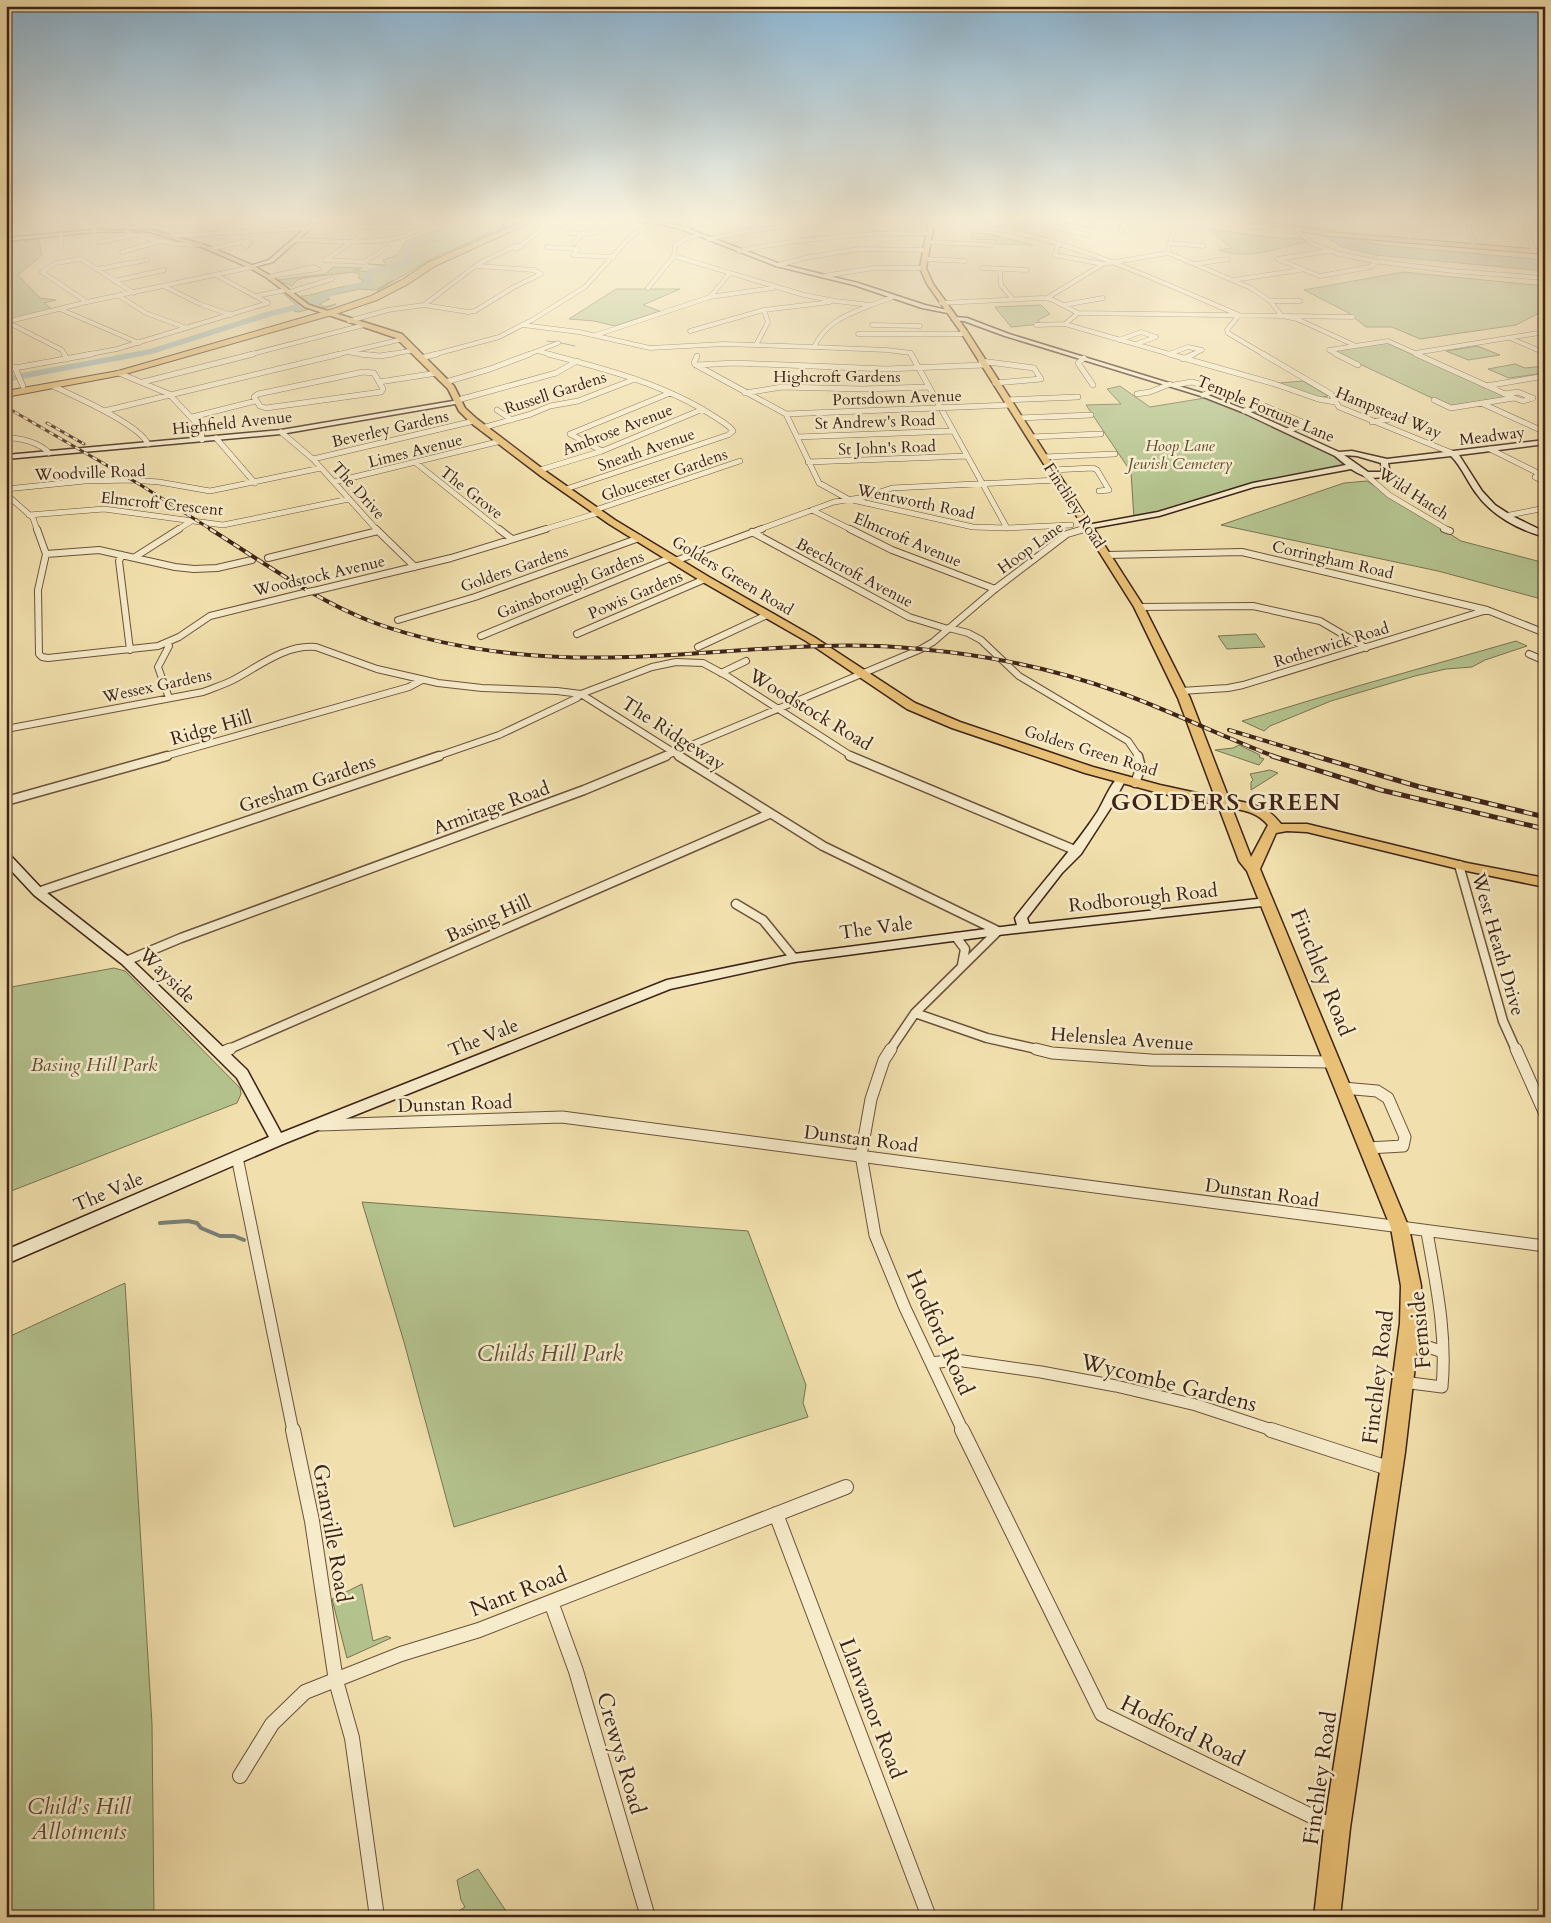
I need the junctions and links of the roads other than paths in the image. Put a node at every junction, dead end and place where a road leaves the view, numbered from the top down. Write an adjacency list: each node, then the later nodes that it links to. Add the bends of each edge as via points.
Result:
1 (60, 309): 30 (street); 48 (street)
2 (139, 309): 38 (street)
3 (213, 309): 24 (street)
4 (250, 309): 24 (street)
5 (315, 309): 22 (main road, Golders Green Road)
6 (336, 309): 22 (highway)
7 (339, 309): 22 (highway)
8 (397, 309): 29 (street)
9 (448, 309): 10 (street, via 475,312)
10 (480, 309)
11 (550, 309): 33 (street)
12 (673, 309): 44 (street)
13 (774, 309): 20 (street)
14 (862, 309): 53 (street, via 825,327)
15 (934, 309): 21 (street)
16 (946, 309): 21 (main road, Finchley Road)
17 (1071, 309): 23 (street)
18 (1224, 309): 25 (street)
19 (1276, 309): 26 (street)
20 (764, 310): 39 (street); 51 (street, via 768,322)
21 (948, 311): 28 (main road, Finchley Road)
22 (325, 313): 29 (main road, Golders Green Road); 72 (highway); 86 (highway, via 128,367)
23 (1078, 313): 25 (street); 31 (street)
24 (231, 315): 38 (street)
25 (1239, 315): 26 (street); 99 (street, via 1228,333 1331,394)
26 (1282, 316): 27 (street); 52 (street, via 1297,319)
27 (1353, 317)
28 (954, 319): 43 (main road, Finchley Road); 62 (street, Temple Fortune Lane, via 965,319)
29 (349, 321): 32 (main road, Golders Green Road)
30 (6, 322): 63 (street, via 62,350)
31 (1065, 324): 35 (street, Hampstead Way); 47 (street, Hampstead Way)
32 (364, 325): 46 (main road, Golders Green Road); 76 (street)
33 (523, 325): 44 (street); 61 (street, via 493,339)
34 (872, 325): 36 (street)
35 (1036, 325)
36 (888, 326): 37 (street); 42 (street)
37 (920, 326)
38 (188, 328): 48 (street)
39 (690, 332)
40 (1545, 332): 45 (street)
41 (858, 334): 42 (street)
42 (888, 334): 43 (street)
43 (964, 334): 67 (main road, Finchley Road)
44 (596, 335): 51 (street, via 650,348)
45 (1510, 338): 57 (street); 58 (street)
46 (403, 339): 54 (main road, Golders Green Road); 56 (street)
47 (1119, 340): 50 (street, Hampstead Way); 50 (street, via 1140,332 1156,337)
48 (139, 343): 63 (street)
49 (558, 343): 55 (street)
50 (1136, 344): 59 (street, Hampstead Way)
51 (756, 345): 53 (street)
52 (1354, 345): 57 (street, via 1385,341); 69 (street, via 1329,350)
53 (814, 347): 71 (street, via 911,353)
54 (414, 350): 56 (street, via 373,356); 61 (main road, Golders Green Road)
55 (538, 351): 65 (street); 78 (street)
56 (350, 352): 89 (street)
57 (1414, 353): 84 (street)
58 (1545, 353)
59 (1168, 354): 64 (street, Hampstead Way); 64 (street, via 1188,347 1202,350)
60 (697, 356): 68 (street)
61 (421, 358): 73 (main road, Golders Green Road)
62 (1084, 358): 80 (street, via 1078,363); 81 (street, Temple Fortune Lane)
63 (67, 359): 70 (street)
64 (1183, 359): 99 (street, Hampstead Way)
65 (577, 361): 75 (street); 96 (street, via 556,373)
66 (6, 363): 70 (street)
67 (983, 363): 71 (street); 79 (main road, Finchley Road); 79 (street, via 1034,368 1041,378)
68 (696, 365): 71 (street, via 735,363); 88 (street)
69 (1358, 365)
70 (15, 368): 82 (street)
71 (919, 368): 85 (street)
72 (120, 372): 76 (street); 83 (highway)
73 (437, 373): 77 (street); 78 (main road, Golders Green Road)
74 (1545, 376): 84 (street)
75 (635, 379): 87 (street); 111 (street, Russell Gardens, via 578,401 550,406)
76 (143, 382): 89 (street)
77 (379, 382): 97 (street, via 373,372 363,372 258,394 254,397); 97 (street, via 383,391 374,394 266,408)
78 (446, 382): 96 (main road, Golders Green Road)
79 (995, 383): 98 (main road, Finchley Road)
80 (1093, 385)
81 (1172, 385): 90 (street); 92 (street, Temple Fortune Lane); 92 (street, via 1192,382 1214,390)
82 (23, 386)
83 (53, 386): 86 (highway); 105 (street)
84 (1486, 386): 91 (street)
85 (929, 388): 88 (street, Highcroft Gardens, via 782,387); 101 (street)
86 (6, 392)
87 (670, 392): 102 (street); 131 (street, via 570,434)
88 (745, 393): 106 (street)
89 (169, 394): 105 (street); 109 (street)
90 (1137, 394)
91 (1503, 394): 94 (street); 94 (street, via 1518,392 1533,398 1523,401)
92 (1203, 395): 104 (street, Temple Fortune Lane)
93 (1078, 397): 98 (street, Portsdown Avenue)
94 (1514, 398): 100 (street)
95 (1434, 400): 100 (street, via 1451,408)
96 (458, 401): 112 (main road, Golders Green Road); 117 (street, Highfield Avenue)
97 (256, 402): 109 (street)
98 (1008, 402): 101 (street, Portsdown Avenue); 110 (main road, Finchley Road)
99 (1335, 402): 113 (street, Hampstead Way)
100 (1481, 403): 118 (street)
101 (940, 408): 106 (street, Portsdown Avenue); 116 (street)
102 (702, 409): 131 (street, Ambrose Avenue); 156 (street, Sneath Avenue, via 733,432)
103 (497, 410): 111 (street)
104 (1244, 410): 115 (street, Temple Fortune Lane); 115 (street, via 1265,406 1307,424)
105 (104, 411): 129 (street, via 131,428)
106 (786, 414): 120 (street, Wentworth Road)
107 (1090, 415): 110 (street)
108 (1408, 416): 113 (street)
109 (192, 417): 125 (street, via 201,428)
110 (1018, 418): 121 (main road, Finchley Road)
111 (512, 420): 114 (street, Russell Gardens)
112 (474, 421): 114 (main road, Golders Green Road); 139 (street, Beverley Gardens)
113 (1372, 422): 135 (street, Hampstead Way)
114 (482, 428): 126 (main road, Golders Green Road)
115 (1289, 430): 134 (street, Temple Fortune Lane)
116 (953, 431): 120 (street, St Andrew's Road); 136 (street)
117 (281, 432): 123 (street, Highfield Avenue); 139 (street, The Drive)
118 (1545, 432)
119 (1101, 434): 121 (street)
120 (797, 437): 142 (street, Wentworth Road)
121 (1031, 437): 138 (main road, Finchley Road)
122 (6, 438): 124 (street)
123 (216, 438): 125 (street, Highfield Avenue); 153 (street)
124 (22, 440): 127 (street); 132 (street)
125 (202, 440): 129 (street, Highfield Avenue)
126 (501, 441): 143 (street, Limes Avenue); 146 (main road, Golders Green Road)
127 (6, 442)
128 (1545, 442): 130 (street, Meadway)
129 (148, 444): 132 (street, Highfield Avenue)
130 (1490, 448): 135 (street, Meadway); 149 (street)
131 (602, 451): 146 (street, Ambrose Avenue)
132 (49, 453): 137 (street, Highfield Avenue)
133 (1115, 454): 138 (street)
134 (1338, 454): 141 (street, via 1357,453); 144 (street)
135 (1452, 454): 141 (street, Meadway); 165 (street, Hampstead Way, via 1480,493)
136 (967, 456): 142 (street, St John's Road); 154 (street)
137 (6, 457)
138 (1044, 457): 147 (main road, Finchley Road)
139 (313, 459): 145 (street, The Drive)
140 (740, 461): 163 (street, Gloucester Gardens)
141 (1384, 461): 148 (street, via 1386,473 1377,476)
142 (808, 462): 160 (street, Wentworth Road, via 819,483)
143 (416, 463): 151 (street, Limes Avenue); 175 (street, The Grove, via 446,490)
144 (1353, 466): 148 (street); 168 (street, Hoop Lane, via 1253,485 1159,514)
145 (321, 468): 151 (street, The Drive); 153 (street, Woodville Road)
146 (540, 470): 156 (main road, Golders Green Road)
147 (1052, 470): 150 (main road, Finchley Road); 157 (street, via 1093,468 1110,490)
148 (1366, 474): 171 (street, Wild Hatch, via 1380,488)
149 (1542, 474): 152 (street, via 1534,477)
150 (1059, 480): 154 (street, Gainsborough Gardens); 168 (main road, Finchley Road)
151 (334, 482): 159 (street, The Drive)
152 (1545, 482)
153 (255, 483): 155 (street, Woodville Road, via 206,491 131,480)
154 (982, 484): 160 (street, Gainsborough Gardens, via 892,488); 169 (street)
155 (6, 489)
156 (566, 489): 163 (main road, Golders Green Road)
157 (1098, 491)
158 (6, 494): 164 (street)
159 (348, 499): 166 (street, Elmcroft Crescent, via 228,525); 170 (street, The Drive)
160 (848, 499): 162 (street, Gainsborough Gardens); 169 (street, Wentworth Road, via 974,527)
161 (1545, 508): 165 (street)
162 (812, 510): 172 (street, Gainsborough Gardens); 185 (street, Elmcroft Avenue, via 892,550)
163 (597, 511): 174 (main road, Golders Green Road); 175 (street, Woodstock Avenue)
164 (29, 515): 166 (street, Elmcroft Crescent, via 104,509); 176 (street)
165 (1506, 516): 173 (street, Hampstead Way)
166 (190, 522): 179 (street)
167 (1071, 525): 169 (street, Wentworth Road)
168 (1090, 527): 178 (main road, Finchley Road); 185 (street, Hoop Lane, via 1067,534)
169 (1007, 528)
170 (378, 531): 180 (street); 183 (street, The Drive)
171 (1450, 531)
172 (752, 532): 182 (street, Gainsborough Gardens); 192 (street, Beechcroft Avenue, via 909,617)
173 (1545, 535)
174 (639, 538): 182 (main road, Golders Green Road); 191 (street, Golders Gardens, via 475,597)
175 (512, 539): 183 (street, Woodstock Avenue)
176 (46, 554): 177 (street, via 87,550); 202 (street, via 38,590 38,609 40,654)
177 (122, 555): 179 (street); 200 (street, via 119,561)
178 (1108, 555): 188 (main road, Finchley Road); 189 (street, Corringham Road, via 1242,552)
179 (135, 557): 181 (street, via 194,569 217,568)
180 (268, 558)
181 (252, 560)
182 (672, 560): 184 (main road, Golders Green Road); 195 (street, Gainsborough Gardens)
183 (415, 567): 186 (street, Woodstock Avenue)
184 (704, 580): 190 (main road, Golders Green Road); 194 (street, Powis Gardens)
185 (995, 589): 192 (street, Hoop Lane)
186 (318, 590): 187 (street, Woodstock Avenue, bridge)
187 (308, 592): 196 (street, Woodstock Avenue, via 214,614)
188 (1139, 607): 199 (street, via 1248,605 1320,621); 208 (main road, Finchley Road)
189 (1487, 610): 193 (street, Corringham Road); 199 (street, Rotherwick Road)
190 (767, 615): 198 (street); 206 (main road, Golders Green Road)
191 (398, 620)
192 (949, 628): 206 (street, Hoop Lane, via 929,645); 215 (street, Beechcroft Avenue, via 985,642 1019,676 1128,741 1140,758 1141,767)
193 (1545, 633)
194 (577, 634)
195 (481, 636)
196 (167, 643): 200 (street, Woodstock Avenue); 210 (street, via 158,666)
197 (306, 645): 207 (street, The Ridgeway, via 383,672); 210 (street, Wessex Gardens, via 216,687)
198 (698, 647)
199 (1366, 648): 208 (street, Rotherwick Road, via 1243,685)
200 (130, 650): 202 (street, Woodstock Avenue)
201 (1529, 654): 204 (street)
202 (48, 658)
203 (746, 661): 205 (street)
204 (1545, 661)
205 (721, 673): 209 (street, Woodstock Road, via 703,663 676,662); 211 (street, Woodstock Road)
206 (862, 674): 211 (street, Armitage Road); 214 (main road, Golders Green Road, via 911,706 940,719)
207 (422, 680): 209 (street, The Ridgeway, via 483,688); 217 (street, Ridge Hill, via 409,687)
208 (1181, 691): 218 (main road, Finchley Road)
209 (581, 694): 213 (street, The Ridgeway); 229 (street, Gresham Gardens, via 499,735)
210 (169, 698): 212 (street, Wessex Gardens)
211 (778, 709): 213 (street, Armitage Road); 224 (street, Woodstock Road, via 849,755)
212 (6, 729)
213 (676, 753): 220 (street, The Ridgeway); 236 (street, Armitage Road)
214 (1121, 779): 215 (main road, Golders Green Road); 224 (street)
215 (1135, 783): 216 (main road, Golders Green Road)
216 (1168, 791): 218 (main road, Golders Green Road); 221 (main road, Golders Green Road, via 1210,805)
217 (6, 801)
218 (1222, 801): 219 (main road); 221 (main road, Finchley Road)
219 (1252, 808): 221 (main road, via 1241,812); 222 (main road, via 1266,814 1275,824); 223 (main road)
220 (768, 814): 233 (street, The Ridgeway, via 823,846); 239 (street, Basing Hill)
221 (1233, 827): 222 (main road, via 1247,840 1255,841); 227 (main road, Finchley Road)
222 (1270, 835): 223 (main road, via 1294,827); 227 (main road)
223 (1385, 846): 226 (main road)
224 (1077, 851): 232 (street, via 1021,918)
225 (6, 858): 229 (street, Wayside)
226 (1459, 865): 228 (main road); 242 (street, West Heath Drive, via 1503,1021)
227 (1252, 869): 230 (main road, Finchley Road)
228 (1545, 883)
229 (38, 892): 236 (street, Wayside)
230 (1267, 902): 232 (street, Rodborough Road); 240 (main road, Finchley Road)
231 (736, 904): 235 (street, via 763,920)
232 (1024, 928): 233 (street)
233 (998, 931): 234 (street, The Vale); 237 (street, Hodford Road)
234 (956, 937): 235 (street, The Vale); 237 (street, via 964,944)
235 (794, 958): 243 (street, The Vale, via 667,985)
236 (126, 960): 239 (street, Wayside)
237 (962, 966): 238 (street, Hodford Road)
238 (915, 1013): 240 (street, Helenslea Avenue, via 987,1038 1052,1053 1151,1060); 246 (street, Hodford Road, via 884,1060 871,1099)
239 (221, 1053): 244 (street, Wayside, via 242,1074)
240 (1332, 1062): 241 (main road, Finchley Road)
241 (1343, 1088): 245 (main road, Finchley Road); 245 (street, via 1377,1091 1388,1098 1405,1137 1403,1146)
242 (1545, 1114)
243 (315, 1126): 244 (street, The Vale); 246 (street, Dunstan Road, via 562,1117)
244 (278, 1140): 247 (street, The Vale)
245 (1368, 1148): 248 (main road, Finchley Road)
246 (861, 1155): 248 (street, Dunstan Road); 254 (street, Hodford Road, via 875,1235)
247 (237, 1158): 251 (street, The Vale); 260 (street, Granville Road, via 312,1521)
248 (1400, 1228): 249 (street, Dunstan Road); 252 (main road, Finchley Road, via 1411,1286)
249 (1427, 1232): 250 (street, Dunstan Road); 253 (street, Fernside, via 1442,1320)
250 (1545, 1246)
251 (6, 1257)
252 (1408, 1340): 253 (street); 255 (main road, Finchley Road)
253 (1443, 1352): 255 (street, Fernside, via 1442,1387)
254 (931, 1363): 256 (street, Wycombe Gardens, via 956,1360 1116,1386 1196,1405); 262 (street, Hodford Road, via 1102,1714)
255 (1403, 1382): 256 (main road, Finchley Road)
256 (1391, 1469): 262 (main road, Finchley Road)
257 (846, 1487): 258 (street, Nant Road)
258 (776, 1514): 259 (street, Nant Road); 265 (street, Llanvanor Road)
259 (551, 1602): 260 (street, Nant Road, via 479,1630 401,1654); 264 (street, Crewys Road, via 576,1671)
260 (336, 1681): 261 (street, Nant Road, via 305,1692 272,1724); 263 (street, Granville Road, via 352,1738)
261 (240, 1776)
262 (1336, 1828): 266 (main road, Finchley Road)
263 (377, 1917)
264 (648, 1917)
265 (929, 1917)
266 (1327, 1917)

